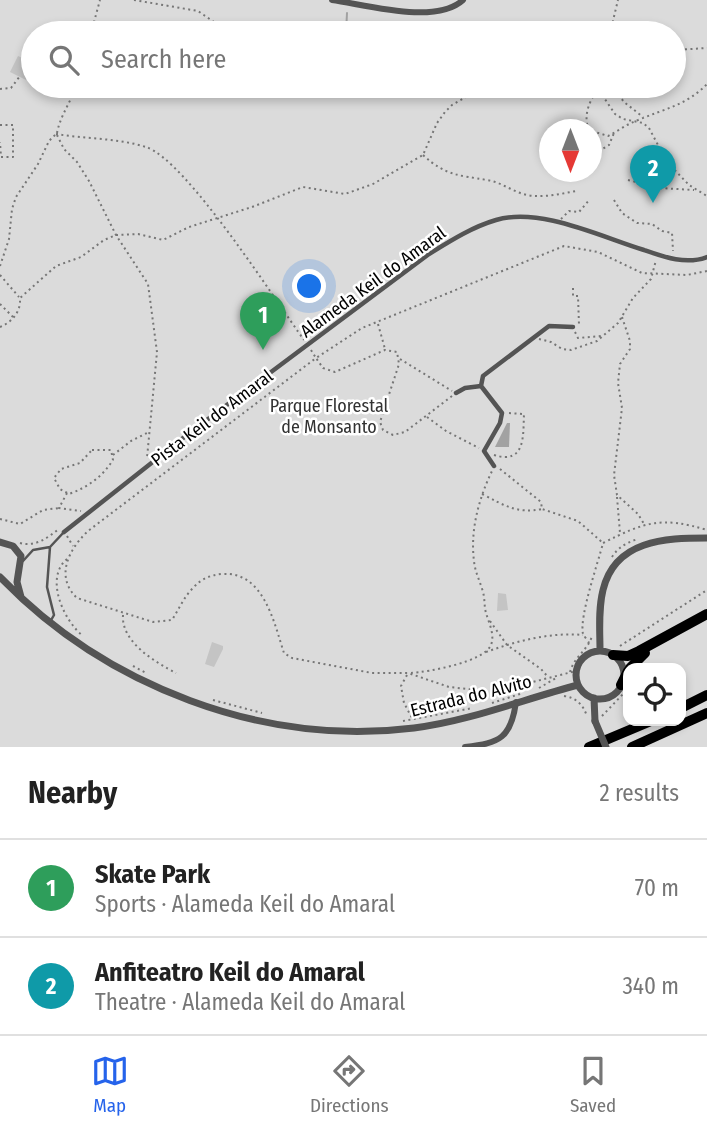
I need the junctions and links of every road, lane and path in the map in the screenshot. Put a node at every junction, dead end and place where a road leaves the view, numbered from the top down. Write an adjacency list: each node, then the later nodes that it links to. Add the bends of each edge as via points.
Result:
1 (100, 0): 6 (path)
2 (134, 0): 7 (path, via 198,11)
3 (332, 0): 4 (street, via 421,13 442,11)
4 (463, 0)
5 (618, 0): 8 (path)
6 (94, 21)
7 (213, 21)
8 (613, 21)
9 (707, 48): 10 (path)
10 (686, 49)
11 (20, 76): 13 (path, via 11,88)
12 (707, 85): 19 (path, via 690,100)
13 (0, 89)
14 (72, 98): 24 (path)
15 (464, 98): 28 (path, via 437,123)
16 (592, 98): 20 (path)
17 (604, 98): 21 (path, via 615,114)
18 (621, 98): 19 (path)
19 (643, 118): 21 (path)
20 (585, 119)
21 (635, 120): 23 (path); 30 (path, via 649,128 667,162)
22 (0, 125): 26 (path, via 13,125 13,157 1,157)
23 (614, 133): 25 (path); 27 (path)
24 (56, 134): 35 (path, via 157,152); 37 (path, via 89,181); 39 (path, via 16,197)
25 (602, 134)
26 (0, 143)
27 (602, 149)
28 (423, 155): 31 (path, via 453,175 489,180 526,195); 35 (path, via 356,192 332,194 303,187)
29 (628, 180): 30 (path, via 659,188)
30 (695, 189): 32 (path)
31 (576, 191)
32 (707, 196)
33 (590, 199): 36 (path, via 579,212 565,213)
34 (614, 200): 42 (path, via 622,213 637,223 672,233)
35 (216, 218): 37 (path, via 163,240); 59 (path)
36 (559, 223): 40 (street, Alameda Keil do Amaral); 59 (street, Alameda Keil do Amaral, via 514,217 463,233)
37 (116, 235): 48 (path, via 56,266); 67 (path, via 148,284 156,352)
38 (0, 255): 39 (path)
39 (4, 255): 43 (path)
40 (657, 255): 42 (street, Alameda Keil do Amaral); 45 (path)
41 (707, 257): 42 (street, Alameda Keil do Amaral)
42 (674, 259)
43 (0, 266)
44 (707, 271): 45 (path, Pista Keil do Amaral)
45 (654, 273): 50 (path); 52 (path, Pista Keil do Amaral, via 637,272 598,252 564,246)
46 (0, 275): 48 (path)
47 (573, 288): 53 (path, via 573,296 578,296)
48 (20, 298): 51 (path)
49 (0, 303): 51 (path)
50 (622, 317): 56 (path); 75 (path, via 630,349 620,364 618,383 622,408 614,463)
51 (14, 318): 54 (path)
52 (377, 322): 60 (path); 61 (path, Pista Keil do Amaral)
53 (579, 322)
54 (0, 327)
55 (573, 327): 57 (street, via 549,326)
56 (605, 334): 57 (path, via 571,350); 58 (path)
57 (536, 336): 63 (street, via 483,376)
58 (578, 338)
59 (308, 346): 61 (path); 71 (street, Alameda Keil do Amaral)
60 (385, 350): 61 (path, via 335,372 323,368); 62 (path, via 397,352)
61 (316, 358): 83 (path, Pista Keil do Amaral)
62 (400, 359): 64 (path); 66 (path, via 381,426 387,433 399,435)
63 (481, 386): 64 (street); 65 (street)
64 (456, 393): 66 (path)
65 (502, 414): 68 (street); 70 (path, via 524,414 523,441 513,454)
66 (426, 416): 68 (path)
67 (149, 432): 69 (path); 71 (path)
68 (484, 451): 70 (path); 72 (street)
69 (112, 455): 73 (path, via 106,471 87,487); 73 (path, via 111,450 92,450 80,463 61,469 54,478)
70 (499, 456): 72 (street)
71 (147, 466): 78 (street, Alameda Keil do Amaral)
72 (494, 466): 74 (path); 77 (path, via 541,502)
73 (67, 493): 76 (path)
74 (481, 494): 77 (path, via 516,510); 99 (path, via 473,557)
75 (617, 495): 81 (path); 84 (path)
76 (59, 508): 78 (path); 79 (path, via 43,510 20,524)
77 (541, 509): 89 (path, via 578,520)
78 (89, 512): 80 (street, Alameda Keil do Amaral)
79 (0, 519)
80 (79, 520): 82 (street, Alameda Keil do Amaral); 83 (path)
81 (644, 524)
82 (63, 530): 87 (path, via 32,545); 90 (lane)
83 (88, 531): 91 (path, Pista Keil do Amaral)
84 (620, 535)
85 (707, 538): 105 (street, via 659,540 633,549 621,559 603,589)
86 (641, 539): 92 (path, via 615,552)
87 (13, 540)
88 (2, 543): 93 (street, via 19,552)
89 (603, 543)
90 (50, 547): 93 (lane, via 29,553); 100 (lane, via 47,587 54,615)
91 (68, 558): 97 (path, via 64,573 71,592 85,602); 103 (path, via 58,572 61,603 69,622)
92 (610, 560)
93 (20, 566): 94 (street, Estrada do Alvito, via 10,576); 96 (street, via 17,586)
94 (0, 576): 96 (street, Estrada do Alvito)
95 (707, 590): 106 (path)
96 (24, 602): 100 (street, Estrada do Alvito)
97 (124, 614): 112 (path, via 123,624 142,653); 113 (path, via 153,622 172,620 190,590 228,573 245,579 260,594 284,653 292,658 372,673)
98 (707, 616): 106 (highway, via 628,656); 109 (highway)
99 (490, 621): 104 (path); 107 (path, via 491,646)
100 (50, 622): 125 (street, Estrada do Alvito, via 102,658 165,691 208,707 295,728 416,728)
101 (592, 629): 111 (path, via 590,643 575,661)
102 (583, 635): 104 (path)
103 (84, 637)
104 (507, 645): 107 (path); 116 (path)
105 (600, 651): 106 (street); 111 (street, via 586,655)
106 (614, 652): 110 (street)
107 (485, 653): 113 (path, via 429,672)
108 (125, 662): 114 (path)
109 (635, 663)
110 (623, 671)
111 (573, 672): 115 (path); 117 (street)
112 (176, 673)
113 (408, 673): 116 (path, via 449,687 486,691); 131 (path, via 401,686)
114 (149, 675)
115 (561, 675): 116 (path); 119 (path)
116 (549, 678)
117 (578, 685): 124 (street); 125 (street, Estrada do Alvito)
118 (623, 688): 124 (street); 133 (path, via 620,699)
119 (536, 690)
120 (529, 692): 126 (path)
121 (707, 695): 127 (highway)
122 (558, 696): 133 (path, via 581,704)
123 (209, 698): 129 (path)
124 (594, 698): 133 (street)
125 (516, 702): 135 (street, via 514,722 502,737)
126 (489, 703)
127 (686, 706)
128 (477, 707): 131 (path)
129 (262, 713)
130 (707, 713): 138 (highway)
131 (412, 719): 132 (path)
132 (403, 721)
133 (596, 721): 137 (street, bridge)
134 (640, 726): 136 (highway)
135 (465, 747)
136 (589, 747)
137 (606, 747)
138 (632, 747)

